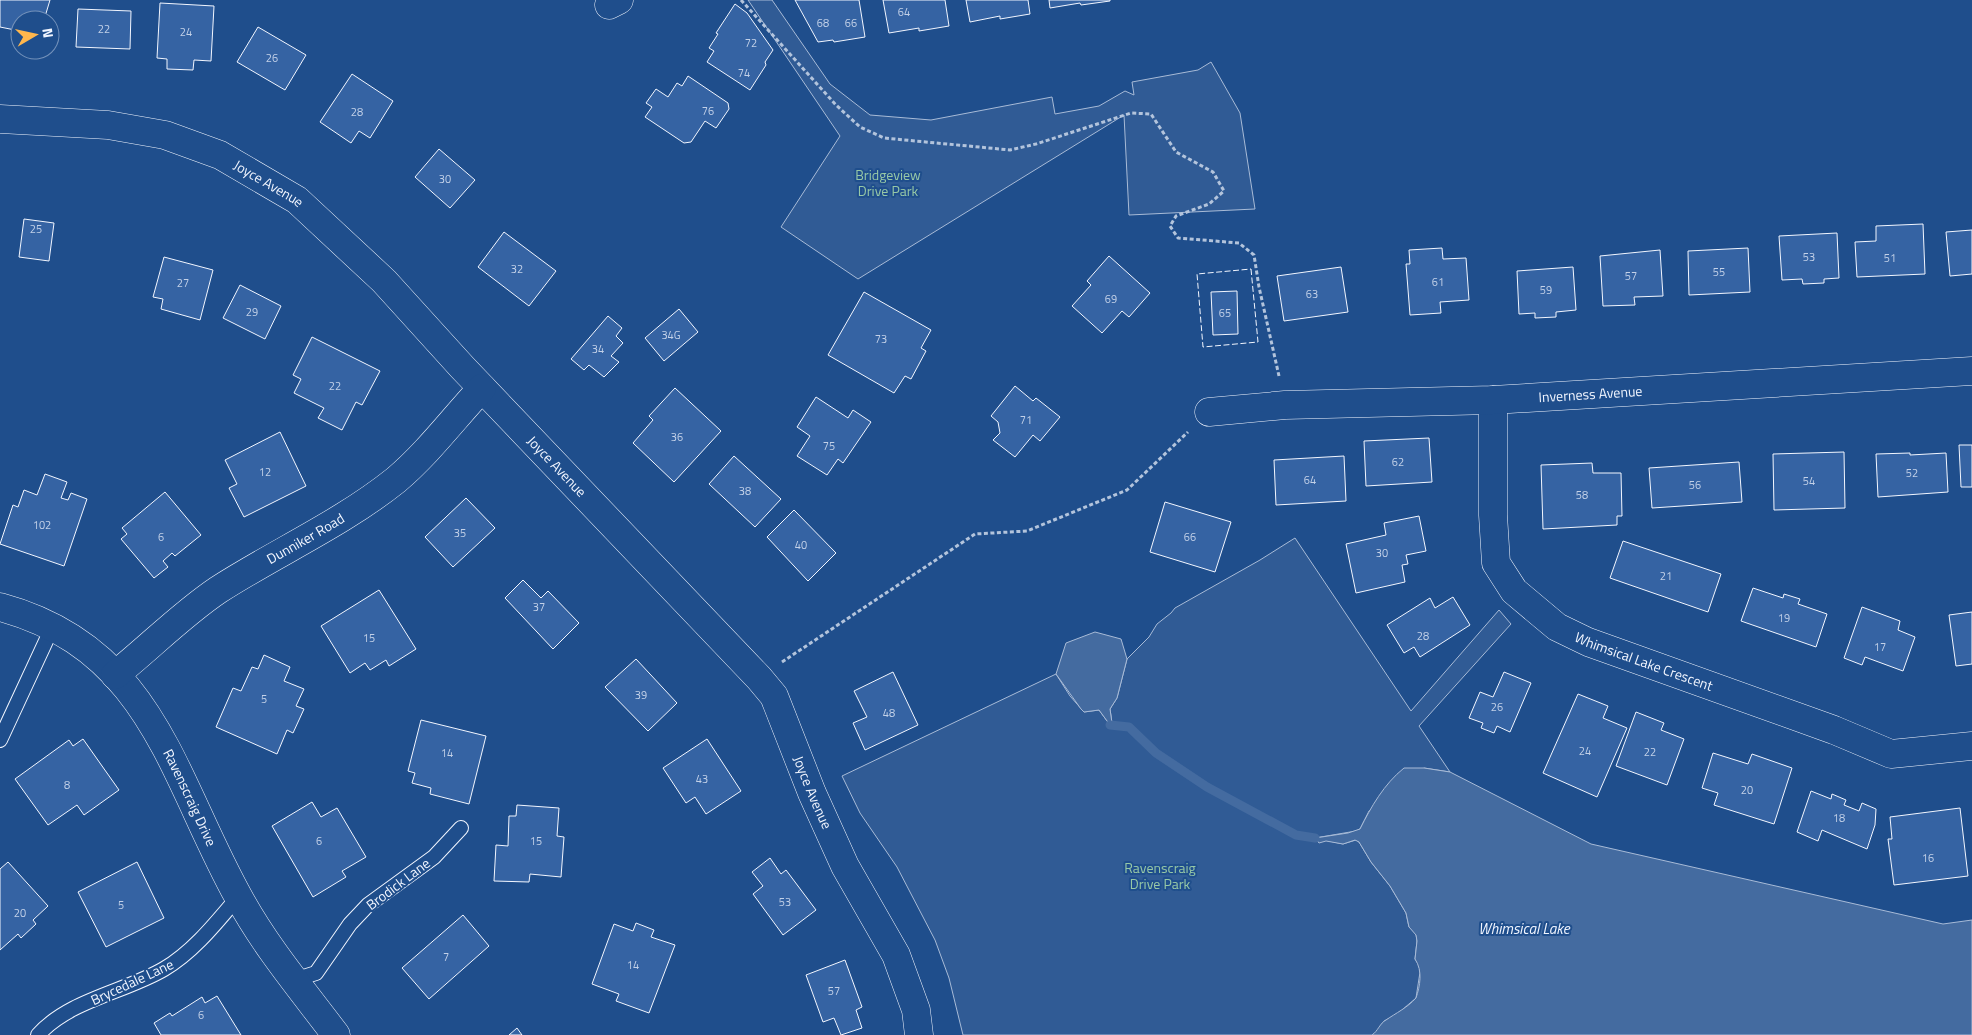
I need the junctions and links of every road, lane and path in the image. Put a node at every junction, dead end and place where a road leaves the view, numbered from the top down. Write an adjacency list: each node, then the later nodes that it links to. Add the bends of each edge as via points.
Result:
1 (740, 0): 6 (path, via 836,106 860,127 884,138 1010,150 1130,113 1151,114 1176,152 1213,172 1224,191 1210,204 1176,216 1170,226 1178,238 1239,243 1254,255)
2 (0, 119): 4 (street, Joyce Avenue, via 108,125 165,135 220,155 297,200 384,281)
3 (1972, 371): 5 (street, Inverness Avenue)
4 (482, 388): 10 (street, Dunniker Road, via 430,447 391,484 340,520 216,592); 11 (street, Joyce Avenue)
5 (1493, 400): 6 (street, Inverness Avenue); 13 (street, Whimsical Lake Crescent, via 1496,563 1514,592 1557,627 1588,642 1834,730 1891,754)
6 (1285, 405): 7 (street, Inverness Avenue)
7 (1209, 412): 11 (path, via 1127,490 1027,531 975,534)
8 (0, 607): 9 (street, Ravenscraig Drive)
9 (52, 628): 10 (street, Ravenscraig Drive, via 84,647); 12 (lane)
10 (115, 675): 15 (street, Ravenscraig Drive, via 144,709 159,734)
11 (759, 678): 19 (street, Joyce Avenue, via 774,696 845,866 896,955 916,1010)
12 (0, 740)
13 (1972, 746)
14 (461, 828): 16 (lane, Brodick Lane, via 434,857 368,905 350,924 316,973)
15 (238, 897): 16 (street, Ravenscraig Drive); 17 (lane, Brycedale Lane, via 178,960 58,1018)
16 (294, 980): 18 (street, Ravenscraig Drive)
17 (38, 1035)
18 (336, 1035)
19 (919, 1035)

